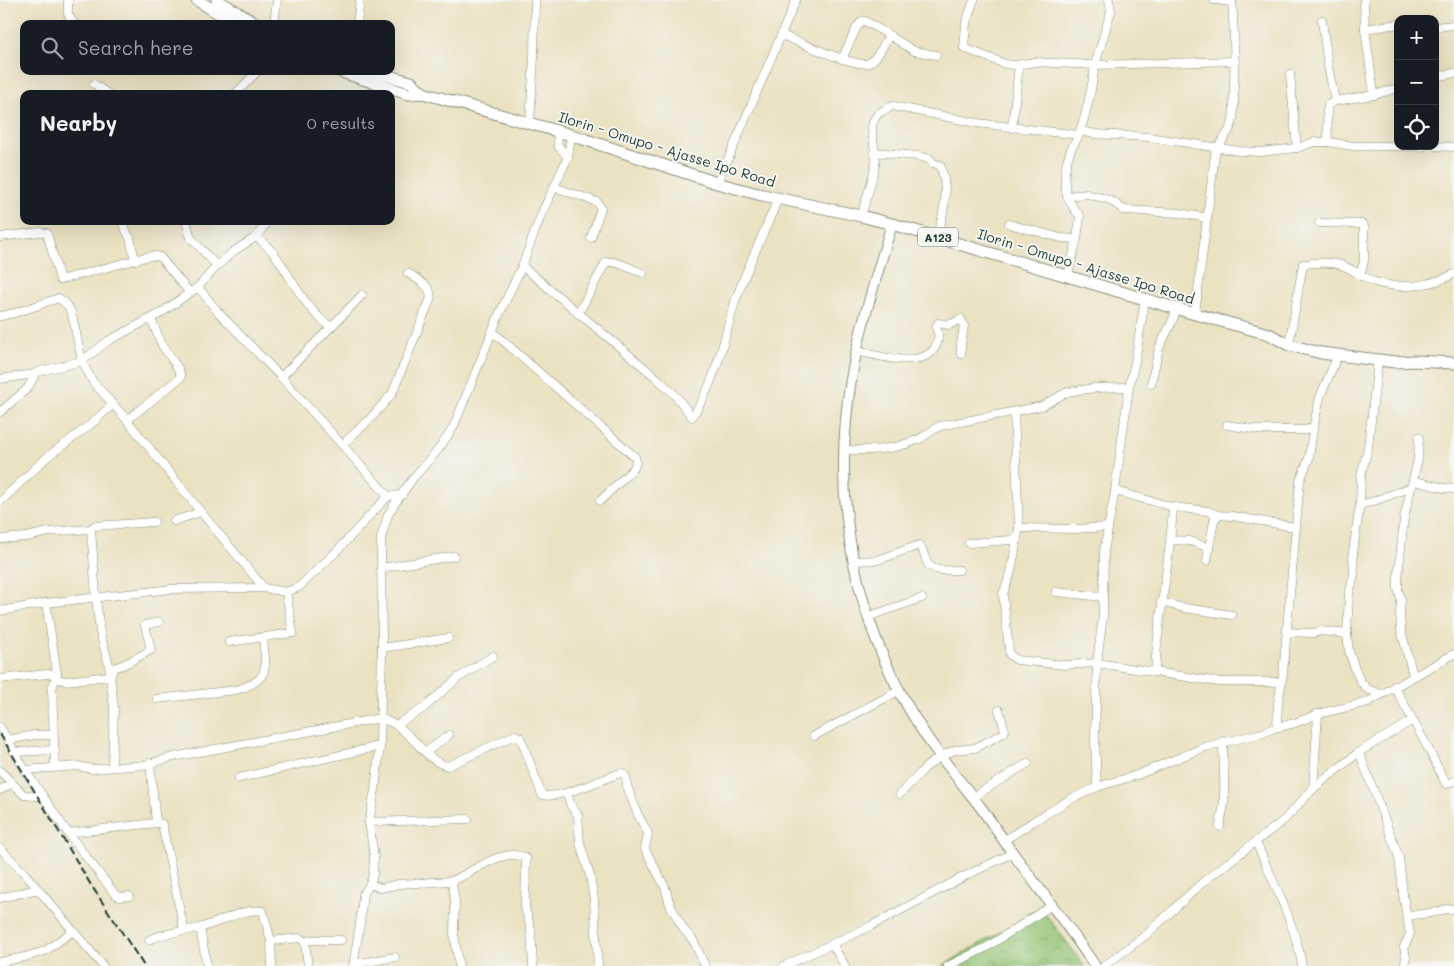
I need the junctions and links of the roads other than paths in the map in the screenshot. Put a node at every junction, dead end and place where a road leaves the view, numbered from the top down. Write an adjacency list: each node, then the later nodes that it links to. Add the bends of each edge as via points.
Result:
1 (68, 0): 13 (street)
2 (197, 0): 14 (highway)
3 (217, 0): 15 (highway)
4 (277, 0): 16 (street)
5 (360, 0): 17 (street)
6 (535, 0): 43 (street)
7 (796, 0): 23 (street)
8 (974, 0): 28 (street, via 966,23 964,48 1005,64)
9 (1109, 0): 29 (street, via 1111,11)
10 (1214, 0): 12 (street)
11 (1364, 0): 22 (street)
12 (1232, 1): 27 (street)
13 (72, 20)
14 (230, 20)
15 (250, 20)
16 (274, 20)
17 (358, 20)
18 (1322, 20): 42 (street)
19 (1394, 25): 22 (street)
20 (1454, 26): 21 (street)
21 (1439, 27)
22 (1365, 29): 41 (street)
23 (781, 35): 26 (street); 56 (street)
24 (889, 35): 25 (street, via 914,51); 26 (street, via 868,64); 26 (street, via 862,21)
25 (936, 55)
26 (842, 58)
27 (1235, 61): 29 (street); 51 (street, via 1232,124)
28 (1019, 65): 29 (street, via 1035,62); 44 (street)
29 (1095, 66): 46 (street)
30 (1454, 73): 35 (street)
31 (1290, 74): 53 (street)
32 (254, 75): 39 (street)
33 (351, 75): 40 (highway, Ilorin - Omupo - Ajasse Ipo Road / A123, via 408,94)
34 (385, 75): 40 (highway, Ilorin - Omupo - Ajasse Ipo Road / A123, via 411,82)
35 (1439, 76)
36 (94, 84): 38 (street)
37 (1394, 89): 41 (street)
38 (102, 90)
39 (239, 90)
40 (423, 93): 43 (highway, Ilorin - Omupo - Ajasse Ipo Road / A123)
41 (1374, 95): 42 (street)
42 (1335, 101): 48 (street, via 1328,105)
43 (530, 123): 45 (highway, Ilorin - Omupo - Ajasse Ipo Road / A123)
44 (1012, 128): 46 (street); 54 (street, via 893,106 877,115 872,127)
45 (557, 131): 47 (highway, Ilorin - Omupo - Ajasse Ipo Road / A123); 55 (street, via 558,146)
46 (1080, 133): 51 (street, via 1149,137); 58 (street, via 1066,172)
47 (571, 135): 55 (street); 56 (highway, Ilorin - Omupo - Ajasse Ipo Road / A123)
48 (1328, 142): 49 (street); 53 (street, via 1314,142)
49 (1394, 146)
50 (1439, 146): 52 (street)
51 (1217, 147): 53 (street, via 1260,152); 61 (street)
52 (1454, 147)
53 (1297, 148)
54 (874, 152): 60 (street, via 876,163); 70 (street, via 917,156 940,164 944,194)
55 (568, 157): 57 (street)
56 (717, 183): 59 (highway, Ilorin - Omupo - Ajasse Ipo Road / A123)
57 (554, 187): 71 (street, via 597,202 601,208); 75 (street)
58 (1067, 196): 61 (street, via 1087,194 1110,200 1124,210 1180,212); 72 (street, via 1080,216)
59 (778, 199): 60 (highway, Ilorin - Omupo - Ajasse Ipo Road / A123); 86 (street, via 736,300 706,395 692,417 658,379)
60 (861, 216): 63 (highway, Ilorin - Omupo - Ajasse Ipo Road / A123)
61 (1207, 218): 87 (street)
62 (1318, 223): 80 (street, via 1362,224 1365,245)
63 (892, 224): 70 (highway, Ilorin - Omupo - Ajasse Ipo Road / A123); 93 (main road)
64 (1009, 224): 72 (street)
65 (124, 225): 73 (street)
66 (187, 225): 74 (street, via 191,238)
67 (265, 225): 69 (street)
68 (0, 236): 73 (street, via 47,232 60,280)
69 (256, 236): 74 (street); 90 (street, via 277,257 311,311)
70 (937, 237): 79 (highway, Ilorin - Omupo - Ajasse Ipo Road / A123)
71 (591, 238)
72 (1077, 239): 79 (street)
73 (135, 260): 82 (street, via 155,255 160,257)
74 (217, 266): 81 (street)
75 (522, 266): 86 (street); 91 (street)
76 (408, 272): 111 (street, via 428,287 432,295 392,394)
77 (643, 273): 86 (street, via 606,262)
78 (1454, 274): 80 (street, via 1430,284 1410,286 1375,282)
79 (1068, 276): 84 (highway, Ilorin - Omupo - Ajasse Ipo Road / A123)
80 (1360, 276): 92 (street, via 1340,264 1302,264)
81 (198, 287): 82 (street); 100 (street)
82 (190, 293): 89 (street)
83 (362, 295): 90 (street)
84 (1145, 299): 85 (highway, Ilorin - Omupo - Ajasse Ipo Road / A123); 103 (street)
85 (1177, 309): 87 (highway, Ilorin - Omupo - Ajasse Ipo Road / A123); 102 (street, via 1159,348)
86 (578, 314)
87 (1195, 314): 92 (highway, Ilorin - Omupo - Ajasse Ipo Road / A123, via 1269,334)
88 (0, 316): 97 (street, via 59,298 72,314)
89 (151, 319): 97 (street, via 108,341); 107 (street, via 181,377)
90 (331, 327): 100 (street)
91 (492, 331): 116 (street, via 453,428); 118 (street, via 635,457 634,468)
92 (1289, 345): 95 (highway, Ilorin - Omupo - Ajasse Ipo Road / A123)
93 (857, 351): 94 (street, via 885,357 921,358 930,355 936,346 938,323 949,325 961,319 964,326); 112 (main road)
94 (961, 354)
95 (1338, 355): 96 (highway, Ilorin - Omupo - Ajasse Ipo Road / A123); 109 (street, via 1325,383)
96 (1378, 360): 98 (highway, Ilorin - Omupo - Ajasse Ipo Road / A123); 120 (street, via 1368,447 1361,476)
97 (82, 361): 99 (street, via 40,370); 104 (street, via 93,382)
98 (1454, 363)
99 (35, 374): 101 (street); 105 (street, via 27,389)
100 (280, 377): 111 (street)
101 (0, 379)
102 (1151, 384)
103 (1129, 386): 106 (street, via 1067,392 1042,406); 115 (street)
104 (113, 404): 107 (street); 119 (street, via 47,457)
105 (0, 412)
106 (1014, 412): 112 (street, via 940,426 919,439 890,449); 128 (street)
107 (127, 420): 122 (street)
108 (1227, 425): 109 (street, via 1259,430 1306,430)
109 (1313, 427): 127 (street, via 1309,458 1300,481)
110 (1419, 437): 113 (street)
111 (342, 445): 117 (street)
112 (844, 450): 136 (main road, via 846,510)
113 (1413, 484): 114 (street); 120 (street); 163 (street, via 1404,518 1398,589 1401,630)
114 (1454, 489)
115 (1115, 491): 121 (street); 126 (street)
116 (402, 495): 117 (street); 138 (street, via 385,524)
117 (388, 496): 141 (street, via 299,587)
118 (600, 501)
119 (0, 502)
120 (1360, 505): 153 (street)
121 (1173, 507): 123 (street); 132 (street)
122 (201, 512): 124 (street); 140 (street)
123 (1217, 515): 127 (street); 134 (street)
124 (174, 521)
125 (154, 522): 129 (street, via 94,526)
126 (1108, 527): 128 (street, via 1075,530); 143 (street)
127 (1295, 527): 152 (street)
128 (1019, 528): 130 (street)
129 (92, 529): 131 (street); 144 (street)
130 (1017, 537): 133 (street); 160 (street, via 1011,572 1003,594 1010,655 1017,660 1065,666)
131 (0, 539)
132 (1171, 540): 134 (street, via 1190,541); 146 (street)
133 (969, 543)
134 (1208, 548): 137 (street)
135 (454, 556): 138 (street)
136 (853, 561): 139 (street, via 878,560 919,545 932,569); 150 (main road)
137 (1207, 561)
138 (381, 568): 157 (street)
139 (959, 570)
140 (264, 588): 141 (street); 144 (street, via 172,589)
141 (286, 592): 154 (street, via 294,633)
142 (1056, 592): 143 (street)
143 (1103, 597): 160 (street)
144 (96, 598): 147 (street); 164 (street)
145 (922, 598): 150 (street)
146 (1161, 602): 149 (street); 161 (street)
147 (46, 604): 148 (street); 162 (street)
148 (0, 611)
149 (1232, 615)
150 (867, 617): 168 (main road)
151 (159, 622): 164 (street, via 145,625 151,650 114,668)
152 (1286, 632): 153 (street); 166 (street)
153 (1347, 634): 169 (street, via 1349,651 1361,682 1367,689)
154 (262, 638): 156 (street); 170 (street, via 265,670 258,681 236,690)
155 (448, 638): 157 (street)
156 (230, 642)
157 (382, 648): 173 (street)
158 (1454, 654): 163 (street)
159 (493, 656): 175 (street)
160 (1097, 664): 161 (street); 198 (street)
161 (1155, 671): 166 (street, via 1219,682)
162 (56, 675): 164 (street, via 65,681); 165 (street); 178 (street, via 52,689)
163 (1413, 675): 167 (street)
164 (110, 676): 192 (street, via 114,709)
165 (0, 680)
166 (1281, 682): 177 (street)
167 (1394, 686): 169 (street); 174 (street)
168 (900, 690): 180 (street); 188 (main road, via 923,732)
169 (1381, 694): 172 (street, via 1368,702)
170 (157, 700)
171 (1000, 710): 188 (street, via 1005,730 1000,736 975,748 955,750)
172 (1318, 714): 177 (street, via 1295,724); 199 (street)
173 (381, 718): 175 (street); 183 (street); 189 (street)
174 (1413, 720): 187 (street); 196 (street, via 1446,784)
175 (396, 725): 186 (street)
176 (0, 727): 181 (street)
177 (1277, 727): 182 (street)
178 (53, 735): 181 (street); 184 (street)
179 (449, 735): 186 (street)
180 (814, 736)
181 (7, 740): 185 (street)
182 (1223, 742): 198 (street); 208 (street, via 1224,801)
183 (380, 746): 195 (street); 206 (street)
184 (55, 750): 185 (street); 191 (street)
185 (15, 752): 193 (street)
186 (426, 752): 201 (street, via 448,766 515,736 520,737 542,795 548,797)
187 (1359, 752): 199 (street); 221 (street, via 1399,857)
188 (941, 756): 202 (street); 204 (main road)
189 (150, 763): 192 (street); 207 (street)
190 (1028, 763): 204 (street)
191 (54, 767): 192 (street); 193 (street)
192 (112, 767)
193 (25, 770): 203 (street)
194 (0, 771): 197 (street)
195 (239, 778)
196 (1454, 781)
197 (11, 784): 200 (street); 203 (street, via 24,795)
198 (1097, 788): 210 (street, via 1071,799)
199 (1313, 789): 211 (street, via 1284,820)
200 (0, 790)
201 (567, 792): 239 (street, via 578,815 581,848 590,876); 240 (street, via 624,774 648,833 646,848 670,905 693,940)
202 (900, 794)
203 (43, 797): 209 (street)
204 (973, 797): 210 (main road)
205 (468, 819): 206 (street)
206 (369, 822): 215 (street, via 374,857)
207 (156, 823): 209 (street); 223 (street, via 162,824)
208 (1220, 827)
209 (68, 833): 217 (street, via 114,893)
210 (1005, 840): 213 (main road)
211 (1256, 842): 245 (street, via 1204,881 1146,935); 246 (street, via 1274,880 1300,951)
212 (0, 848): 216 (street)
213 (1013, 853): 219 (main road); 229 (street)
214 (452, 881): 215 (street, via 382,888); 237 (street); 238 (street, via 496,858 509,855 526,858 525,908 531,930)
215 (370, 884): 232 (street, via 363,894)
216 (38, 889): 218 (street); 224 (street)
217 (129, 896)
218 (0, 898)
219 (1052, 905): 243 (street, via 987,947); 244 (main road)
220 (1454, 909): 221 (street)
221 (1406, 916): 247 (street, via 1410,934 1404,947)
222 (200, 928): 223 (street); 227 (street, via 258,910 263,911); 234 (street)
223 (184, 930): 225 (street)
224 (73, 931): 231 (street, via 45,951); 233 (street)
225 (149, 940)
226 (341, 940): 228 (street)
227 (271, 941): 228 (street, via 300,938); 235 (street)
228 (305, 942): 236 (street)
229 (832, 944): 241 (street); 242 (street)
230 (395, 957): 232 (street)
231 (0, 962)
232 (354, 964)
233 (103, 966)
234 (207, 966)
235 (272, 966)
236 (308, 966)
237 (459, 966)
238 (533, 966)
239 (598, 966)
240 (705, 966)
241 (784, 966)
242 (845, 966)
243 (948, 966)
244 (1095, 966)
245 (1104, 966)
246 (1302, 966)
247 (1404, 966)

